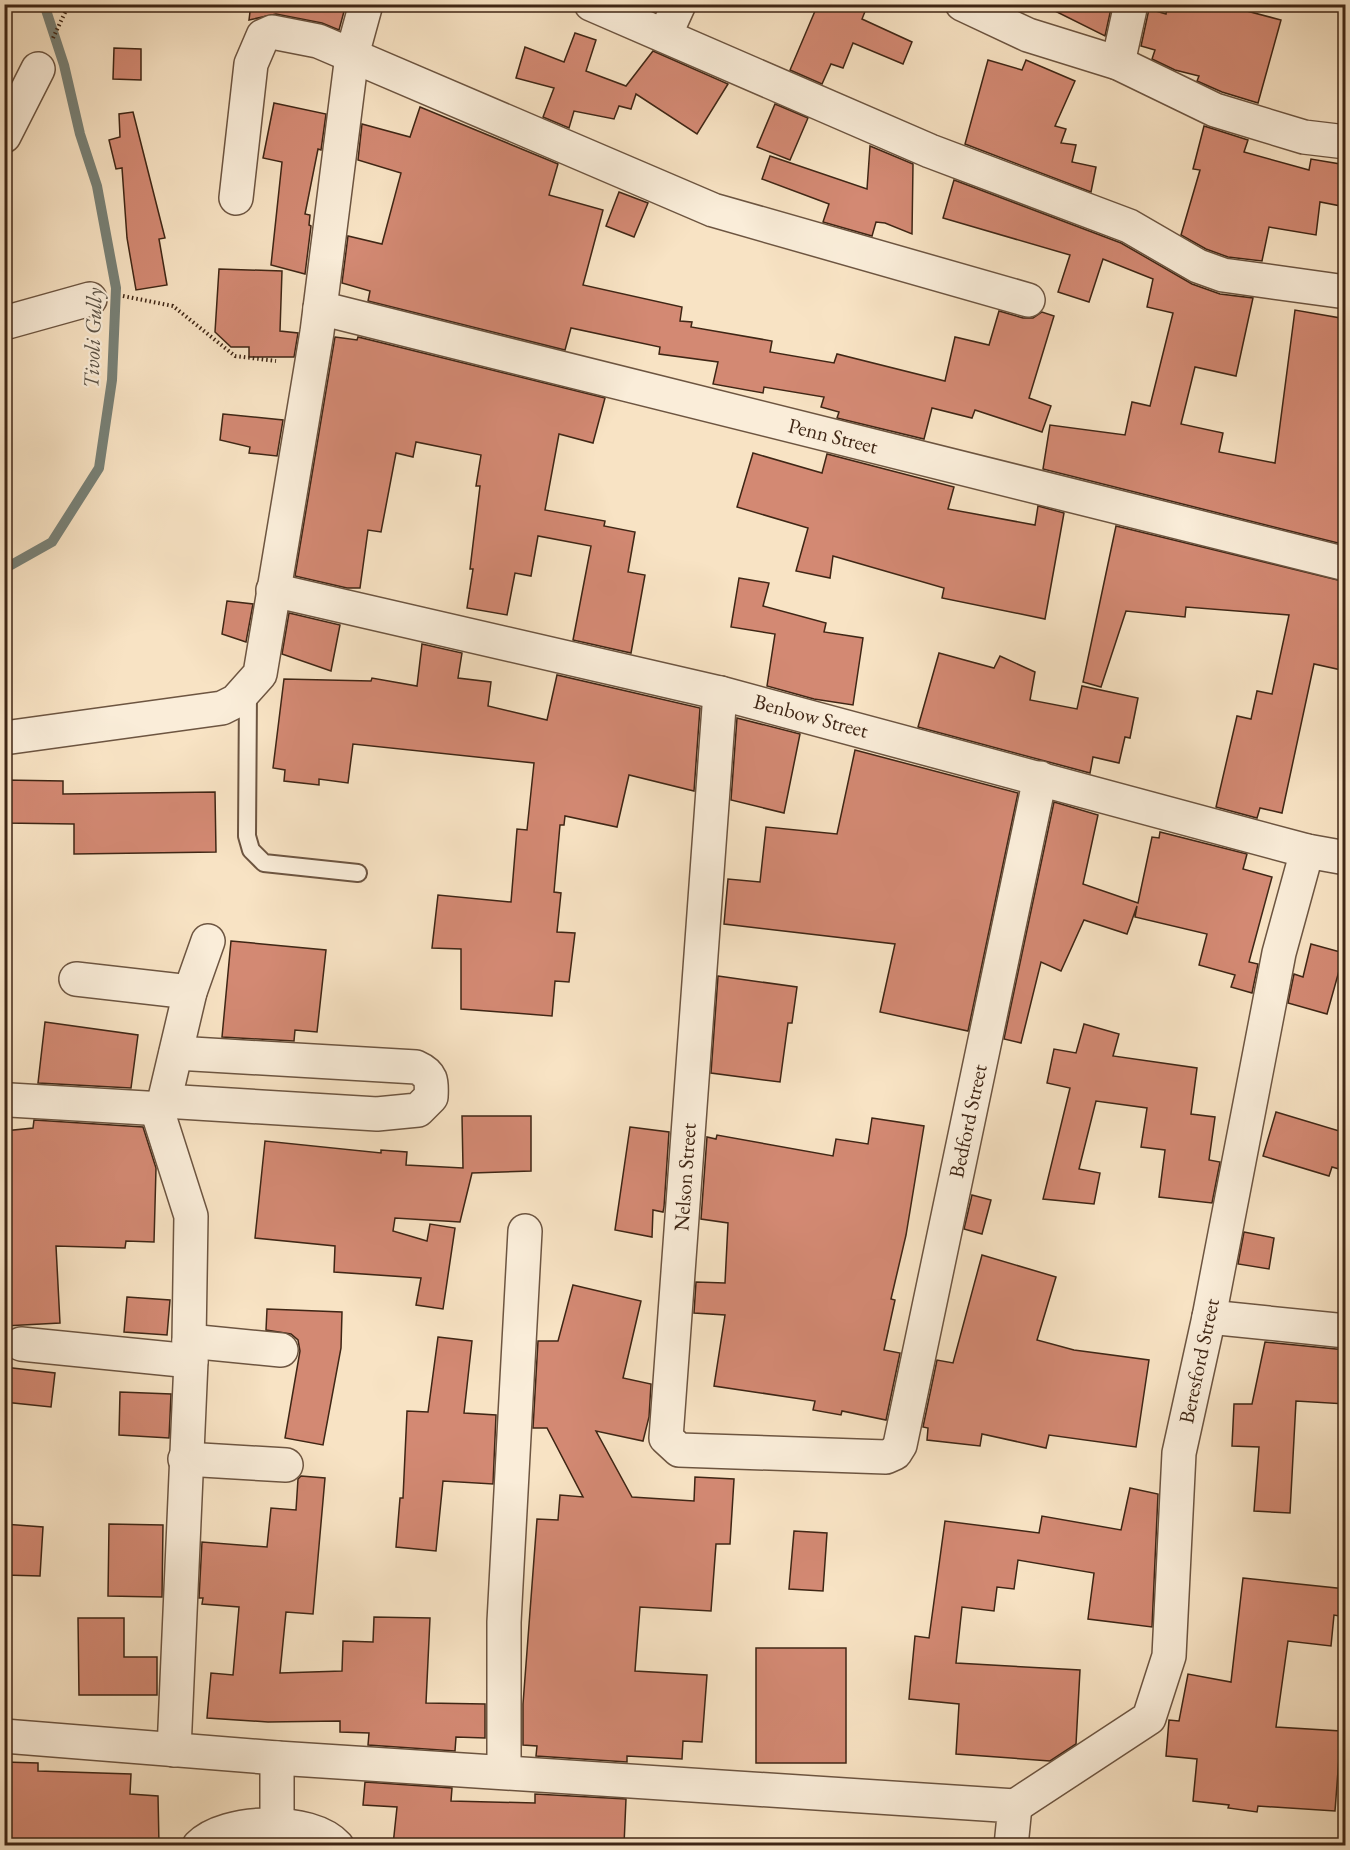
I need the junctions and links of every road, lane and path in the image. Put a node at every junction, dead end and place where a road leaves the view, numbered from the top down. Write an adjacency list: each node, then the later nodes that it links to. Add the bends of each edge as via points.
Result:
1 (366, 4): 7 (street)
2 (591, 4): 6 (street)
3 (679, 4): 6 (street)
4 (962, 4): 8 (street, via 1028,35)
5 (1131, 4): 8 (street)
6 (665, 34): 13 (street, via 930,151 1129,226 1198,266 1222,275)
7 (352, 55): 12 (street, via 318,41 272,32 263,36 251,64); 16 (street, via 713,210); 17 (street)
8 (1118, 63): 11 (street, via 1215,110 1304,137)
9 (38, 69): 10 (street)
10 (4, 136)
11 (1346, 142)
12 (236, 198)
13 (1346, 292)
14 (128, 295): 19 (path, via 173,306 236,356)
15 (90, 299): 18 (street)
16 (1028, 300)
17 (320, 308): 19 (street); 20 (street, Penn Street)
18 (4, 323)
19 (310, 366): 21 (street)
20 (1346, 564)
21 (273, 590): 22 (street, via 260,674); 23 (street, Benbow Street)
22 (249, 689): 24 (street, via 222,708); 28 (lane, via 247,836 251,850 264,863)
23 (720, 693): 25 (street, Benbow Street); 43 (street, Nelson Street, via 666,1438 679,1450)
24 (4, 738)
25 (1040, 778): 26 (street, Benbow Street); 43 (street, Bedford Street, via 900,1445 895,1454)
26 (1307, 851): 27 (street, Benbow Street); 38 (street, Beresford Street, via 1279,953)
27 (1346, 858)
28 (358, 873)
29 (208, 941): 31 (street)
30 (76, 979): 31 (street)
31 (190, 992): 32 (street)
32 (176, 1053): 33 (street); 35 (street)
33 (338, 1062): 36 (street); 36 (street, via 416,1067 428,1072 432,1080 431,1097 418,1110 402,1114)
34 (10, 1100): 35 (street)
35 (163, 1105): 36 (street); 42 (street, via 160,1119 192,1216)
36 (328, 1111)
37 (525, 1231): 49 (street, via 504,1622)
38 (1209, 1317): 39 (street); 50 (street, Beresford Street, via 1179,1453 1169,1656 1149,1718)
39 (1346, 1331)
40 (21, 1344): 42 (street)
41 (281, 1350): 42 (street)
42 (190, 1351): 44 (street)
43 (886, 1457)
44 (185, 1460): 45 (street); 47 (street)
45 (286, 1465)
46 (4, 1736): 47 (street)
47 (174, 1749): 48 (street)
48 (277, 1758): 49 (street); 51 (street)
49 (504, 1772): 50 (street)
50 (1015, 1806): 54 (street)
51 (277, 1824): 52 (street, via 250,1826 206,1838); 53 (street, via 302,1828)
52 (199, 1845)
53 (337, 1845)
54 (1011, 1845)

